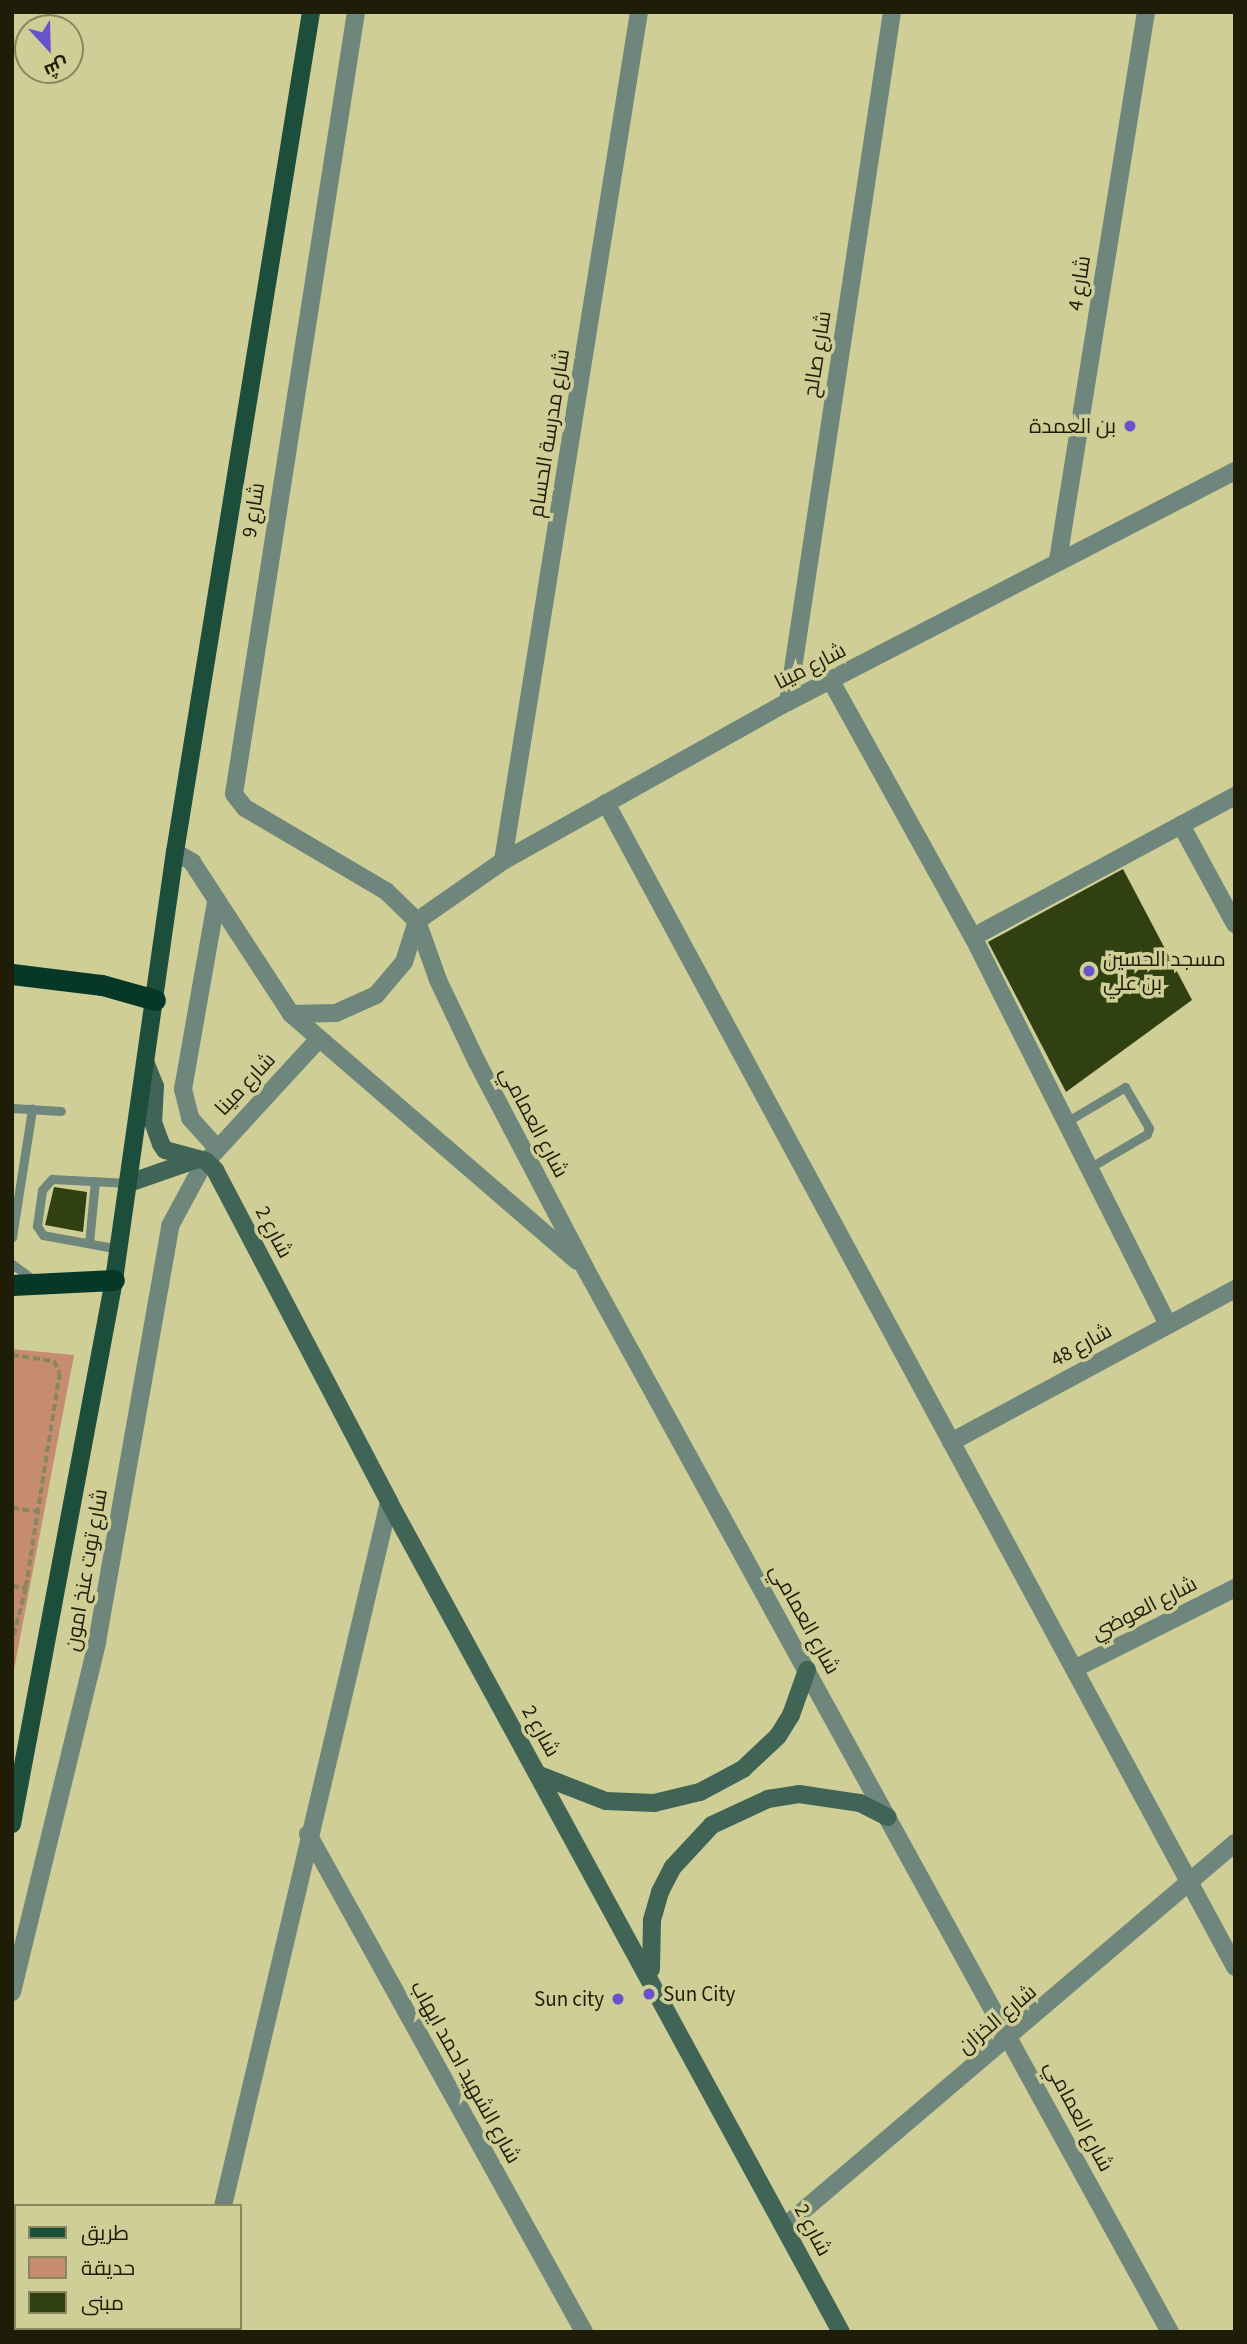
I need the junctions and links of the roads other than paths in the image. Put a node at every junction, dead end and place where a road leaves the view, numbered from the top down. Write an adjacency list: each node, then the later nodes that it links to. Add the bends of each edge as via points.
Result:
1 (310, 12): 13 (main road)
2 (356, 12): 16 (street, شارع 9, via 232,787 245,808 370,879)
3 (639, 12): 14 (street, شارع مدرسة الحسام)
4 (892, 12): 9 (street, شارع صالح)
5 (1146, 12): 7 (street, شارع 4)
6 (1235, 471): 7 (street, شارع مينا)
7 (1058, 560): 8 (street, شارع مينا)
8 (831, 681): 9 (street, شارع مينا); 18 (street)
9 (788, 702): 11 (street, شارع مينا)
10 (1235, 796): 12 (street)
11 (606, 803): 14 (street, شارع مينا); 44 (street)
12 (1181, 825): 17 (street); 18 (street)
13 (176, 852): 15 (street, via 192,863); 20 (main road)
14 (503, 861): 16 (street, شارع مينا)
15 (216, 902): 21 (street); 28 (street, via 183,1089)
16 (417, 921): 21 (street, via 404,962 376,995 336,1013); 38 (street, شارع العمامي, via 438,980 477,1062)
17 (1235, 925)
18 (973, 937): 27 (street)
19 (12, 974): 20 (highway, via 102,985)
20 (155, 1000): 23 (main road)
21 (291, 1014): 22 (street)
22 (318, 1040): 28 (street, شارع مينا); 38 (street)
23 (146, 1064): 28 (street, via 155,1086 153,1122 161,1144 165,1150); 32 (main road)
24 (12, 1108): 25 (lane)
25 (32, 1109): 26 (lane); 34 (lane)
26 (61, 1111)
27 (1066, 1122): 29 (street); 29 (lane, via 1125,1087 1149,1128 1147,1134)
28 (207, 1156): 32 (street); 45 (street, شارع 2); 57 (street, شارع توت عنخ امون, via 184,1193 161,1261 97,1642)
29 (1089, 1168): 43 (street)
30 (79, 1180): 31 (lane); 33 (lane); 35 (lane, via 63,1184 52,1179 43,1186 37,1222 43,1235 57,1233)
31 (95, 1181): 32 (lane); 35 (lane)
32 (129, 1183): 36 (main road)
33 (78, 1190)
34 (12, 1237)
35 (89, 1243): 36 (lane)
36 (119, 1249): 39 (main road)
37 (12, 1264): 40 (lane)
38 (585, 1268): 48 (street, شارع العمامي)
39 (114, 1280): 40 (highway); 51 (main road)
40 (35, 1281): 41 (highway)
41 (12, 1285)
42 (1235, 1289): 43 (street, شارع 48)
43 (1168, 1324): 44 (street, شارع 48)
44 (951, 1442): 47 (street)
45 (389, 1502): 49 (street, شارع 2); 52 (street)
46 (1235, 1588): 47 (street, شارع العوضي)
47 (1074, 1669): 54 (street)
48 (807, 1670): 49 (street, via 778,1736 743,1769 700,1791 654,1803 606,1801); 50 (street, شارع العمامي)
49 (540, 1775): 56 (street, شارع 2)
50 (888, 1817): 56 (street, via 830,1796 799,1794 748,1806 712,1825 679,1859 660,1892 649,1948); 58 (street, شارع العمامي)
51 (12, 1825)
52 (308, 1834): 59 (street); 61 (street, شارع الشهيد احمد ايهاب)
53 (1235, 1843): 54 (street, شارع الخزان)
54 (1191, 1884): 55 (street); 58 (street, شارع الخزان)
55 (1235, 1967)
56 (651, 1976): 60 (street, شارع 2)
57 (12, 1992)
58 (1010, 2038): 60 (street, شارع الخزان); 63 (street, شارع العمامي)
59 (223, 2204)
60 (785, 2226): 62 (street, شارع 2)
61 (584, 2332)
62 (841, 2332)
63 (1170, 2332)

